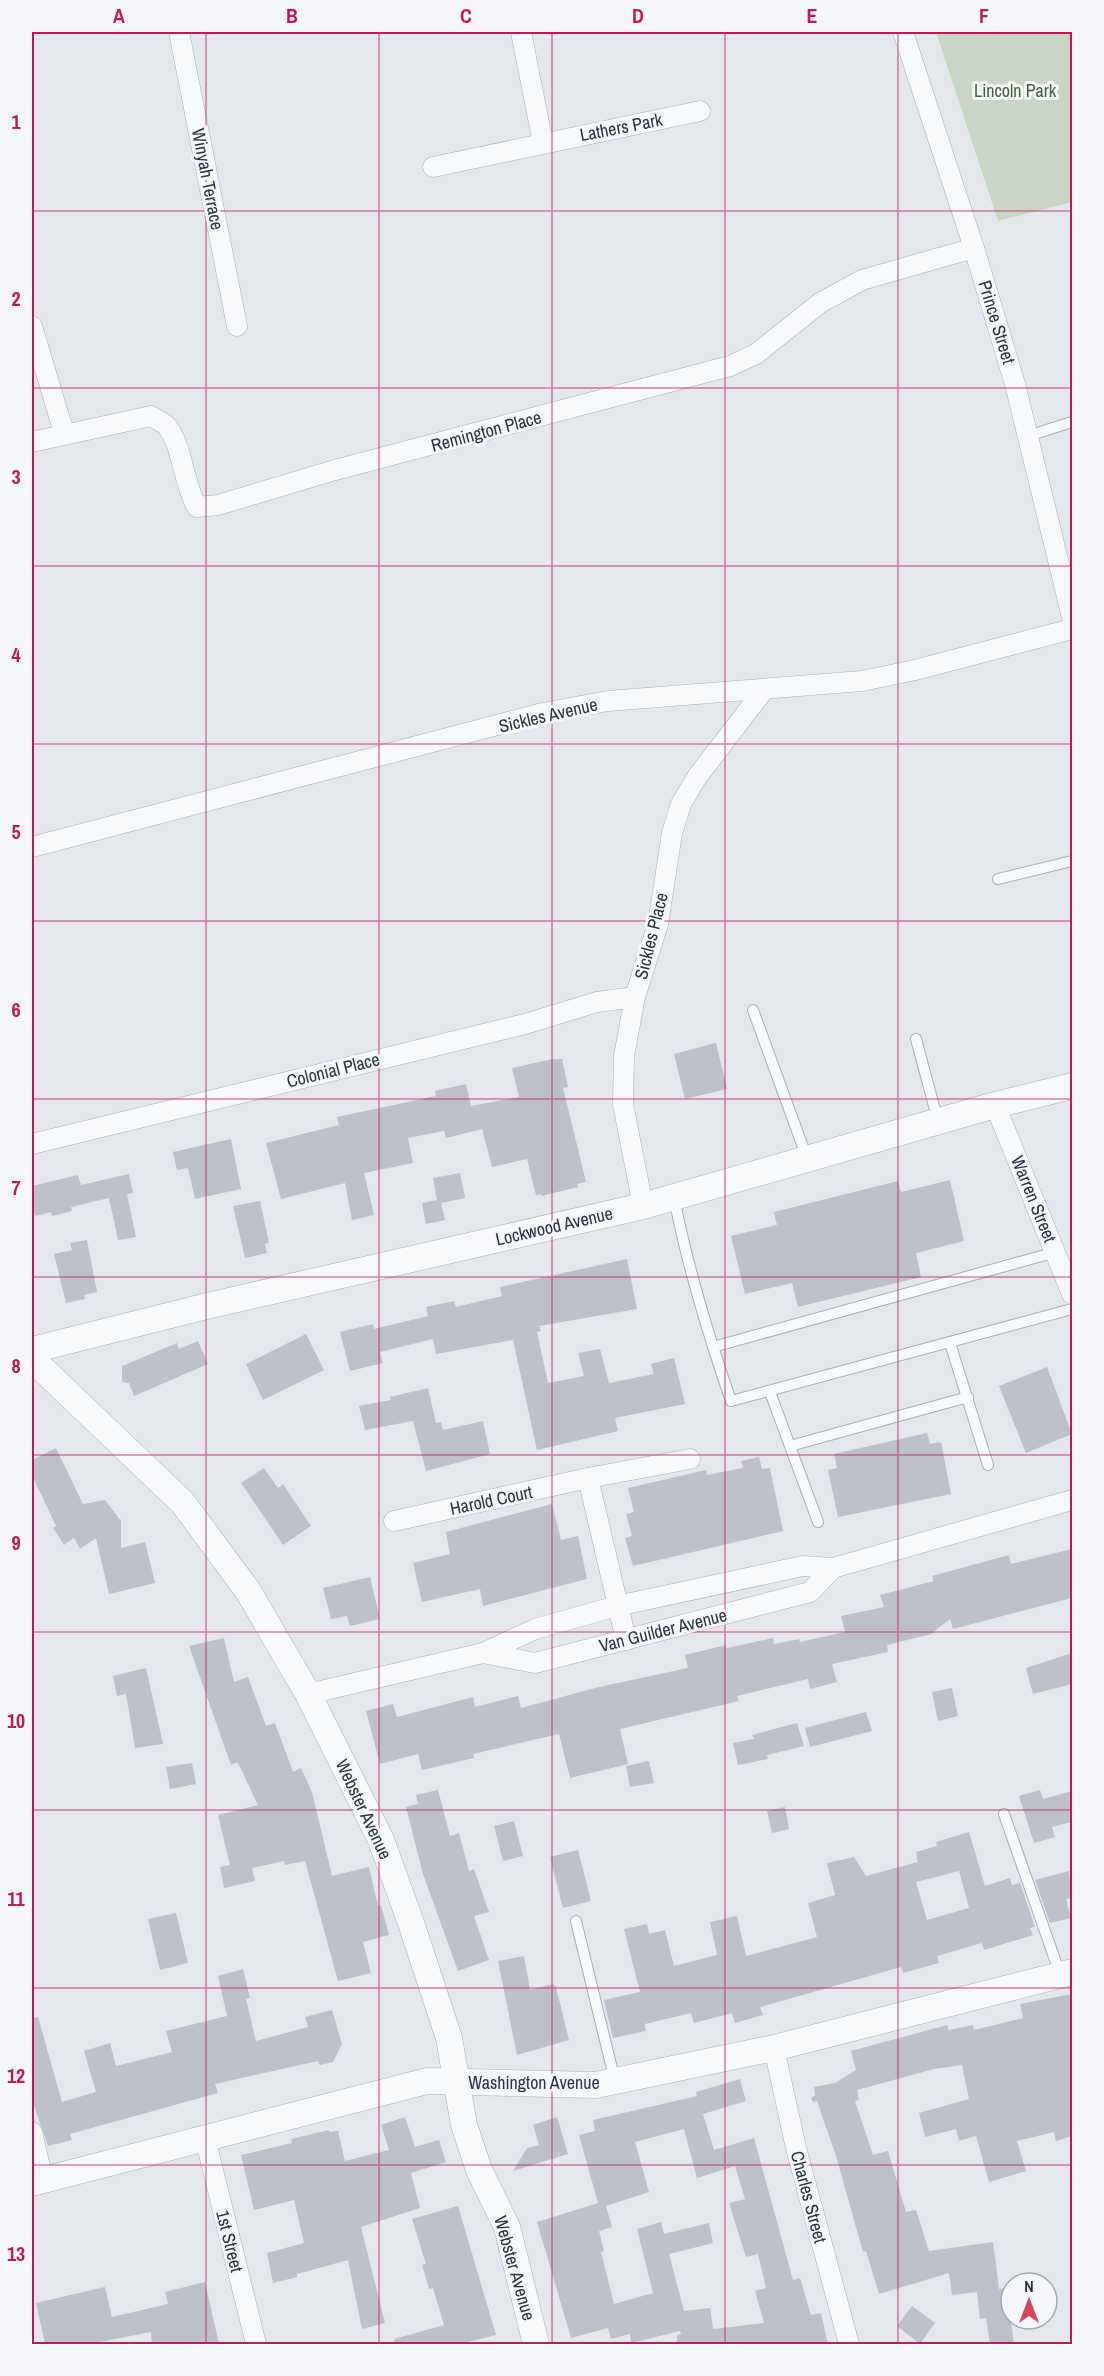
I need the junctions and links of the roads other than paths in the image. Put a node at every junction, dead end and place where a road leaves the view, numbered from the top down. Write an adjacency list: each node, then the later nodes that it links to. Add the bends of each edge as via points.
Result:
1 (179, 32): 9 (street, Winyah Terrace)
2 (521, 32): 5 (street)
3 (903, 32): 7 (street, Prince Street)
4 (700, 111): 5 (street, Lathers Park)
5 (543, 143): 6 (street, Lathers Park)
6 (433, 167)
7 (974, 248): 11 (street, Remington Place, via 862,280 820,303 756,354 730,366 335,470 218,505 197,507 166,425 150,416); 12 (street, Prince Street)
8 (32, 326): 11 (street)
9 (237, 326)
10 (1072, 422): 12 (lane)
11 (64, 433): 13 (street, Remington Place)
12 (1028, 436): 14 (street, Prince Street)
13 (32, 442)
14 (1072, 617)
15 (1072, 629): 16 (street, Sickles Avenue, via 862,681)
16 (763, 691): 17 (street, Sickles Avenue, via 608,702 543,713); 20 (street, Sickles Place, via 681,804 672,833 658,924)
17 (32, 847)
18 (1072, 861): 19 (lane)
19 (998, 879)
20 (635, 997): 26 (street, Colonial Place, via 597,1002 525,1024); 29 (street, Sickles Place, via 624,1056 623,1104)
21 (753, 1010): 27 (lane)
22 (916, 1039): 25 (lane)
23 (1072, 1086): 24 (street, Lockwood Avenue)
24 (995, 1105): 25 (street, Lockwood Avenue); 30 (street, Warren Street)
25 (938, 1121): 27 (street, Lockwood Avenue)
26 (32, 1144)
27 (807, 1159): 28 (street, Lockwood Avenue)
28 (674, 1197): 29 (street, Lockwood Avenue); 34 (lane)
29 (643, 1206): 35 (street, Lockwood Avenue, via 207,1305)
30 (1056, 1252): 31 (street, Warren Street); 34 (lane)
31 (1072, 1294)
32 (1072, 1309): 33 (lane)
33 (950, 1343): 37 (lane); 38 (lane)
34 (713, 1347): 37 (lane, via 731,1401)
35 (32, 1350)
36 (32, 1359): 50 (street, Webster Avenue, via 183,1503 248,1591)
37 (770, 1392): 39 (lane)
38 (968, 1397): 39 (lane); 41 (lane)
39 (790, 1446): 45 (lane)
40 (690, 1460): 42 (street, Harold Court)
41 (988, 1465)
42 (588, 1478): 44 (street, Harold Court); 47 (street)
43 (1072, 1500): 46 (street, Van Guilder Avenue)
44 (394, 1521)
45 (818, 1522)
46 (833, 1568): 47 (street, Van Guilder Avenue, via 803,1566); 48 (street, Van Guilder Avenue, via 810,1592)
47 (617, 1606): 48 (street); 49 (street, Van Guilder Avenue, via 535,1629)
48 (626, 1640): 49 (street, Van Guilder Avenue, via 535,1663)
49 (483, 1653): 50 (street, Van Guilder Avenue)
50 (308, 1694): 55 (street, Webster Avenue, via 381,1840 448,2038)
51 (1005, 1814): 53 (lane)
52 (576, 1921): 56 (lane)
53 (1066, 1973): 54 (street, Washington Avenue)
54 (774, 2048): 56 (street, Washington Avenue); 62 (street, Charles Street, via 796,2148)
55 (457, 2082): 56 (street, Washington Avenue, via 564,2086); 58 (street, Washington Avenue, via 427,2081); 61 (street, Webster Avenue, via 464,2124 479,2170 507,2227)
56 (615, 2082)
57 (32, 2132): 59 (street)
58 (205, 2138): 59 (street, Washington Avenue); 60 (street, 1st Street)
59 (37, 2182)
60 (256, 2344)
61 (536, 2344)
62 (849, 2344)

